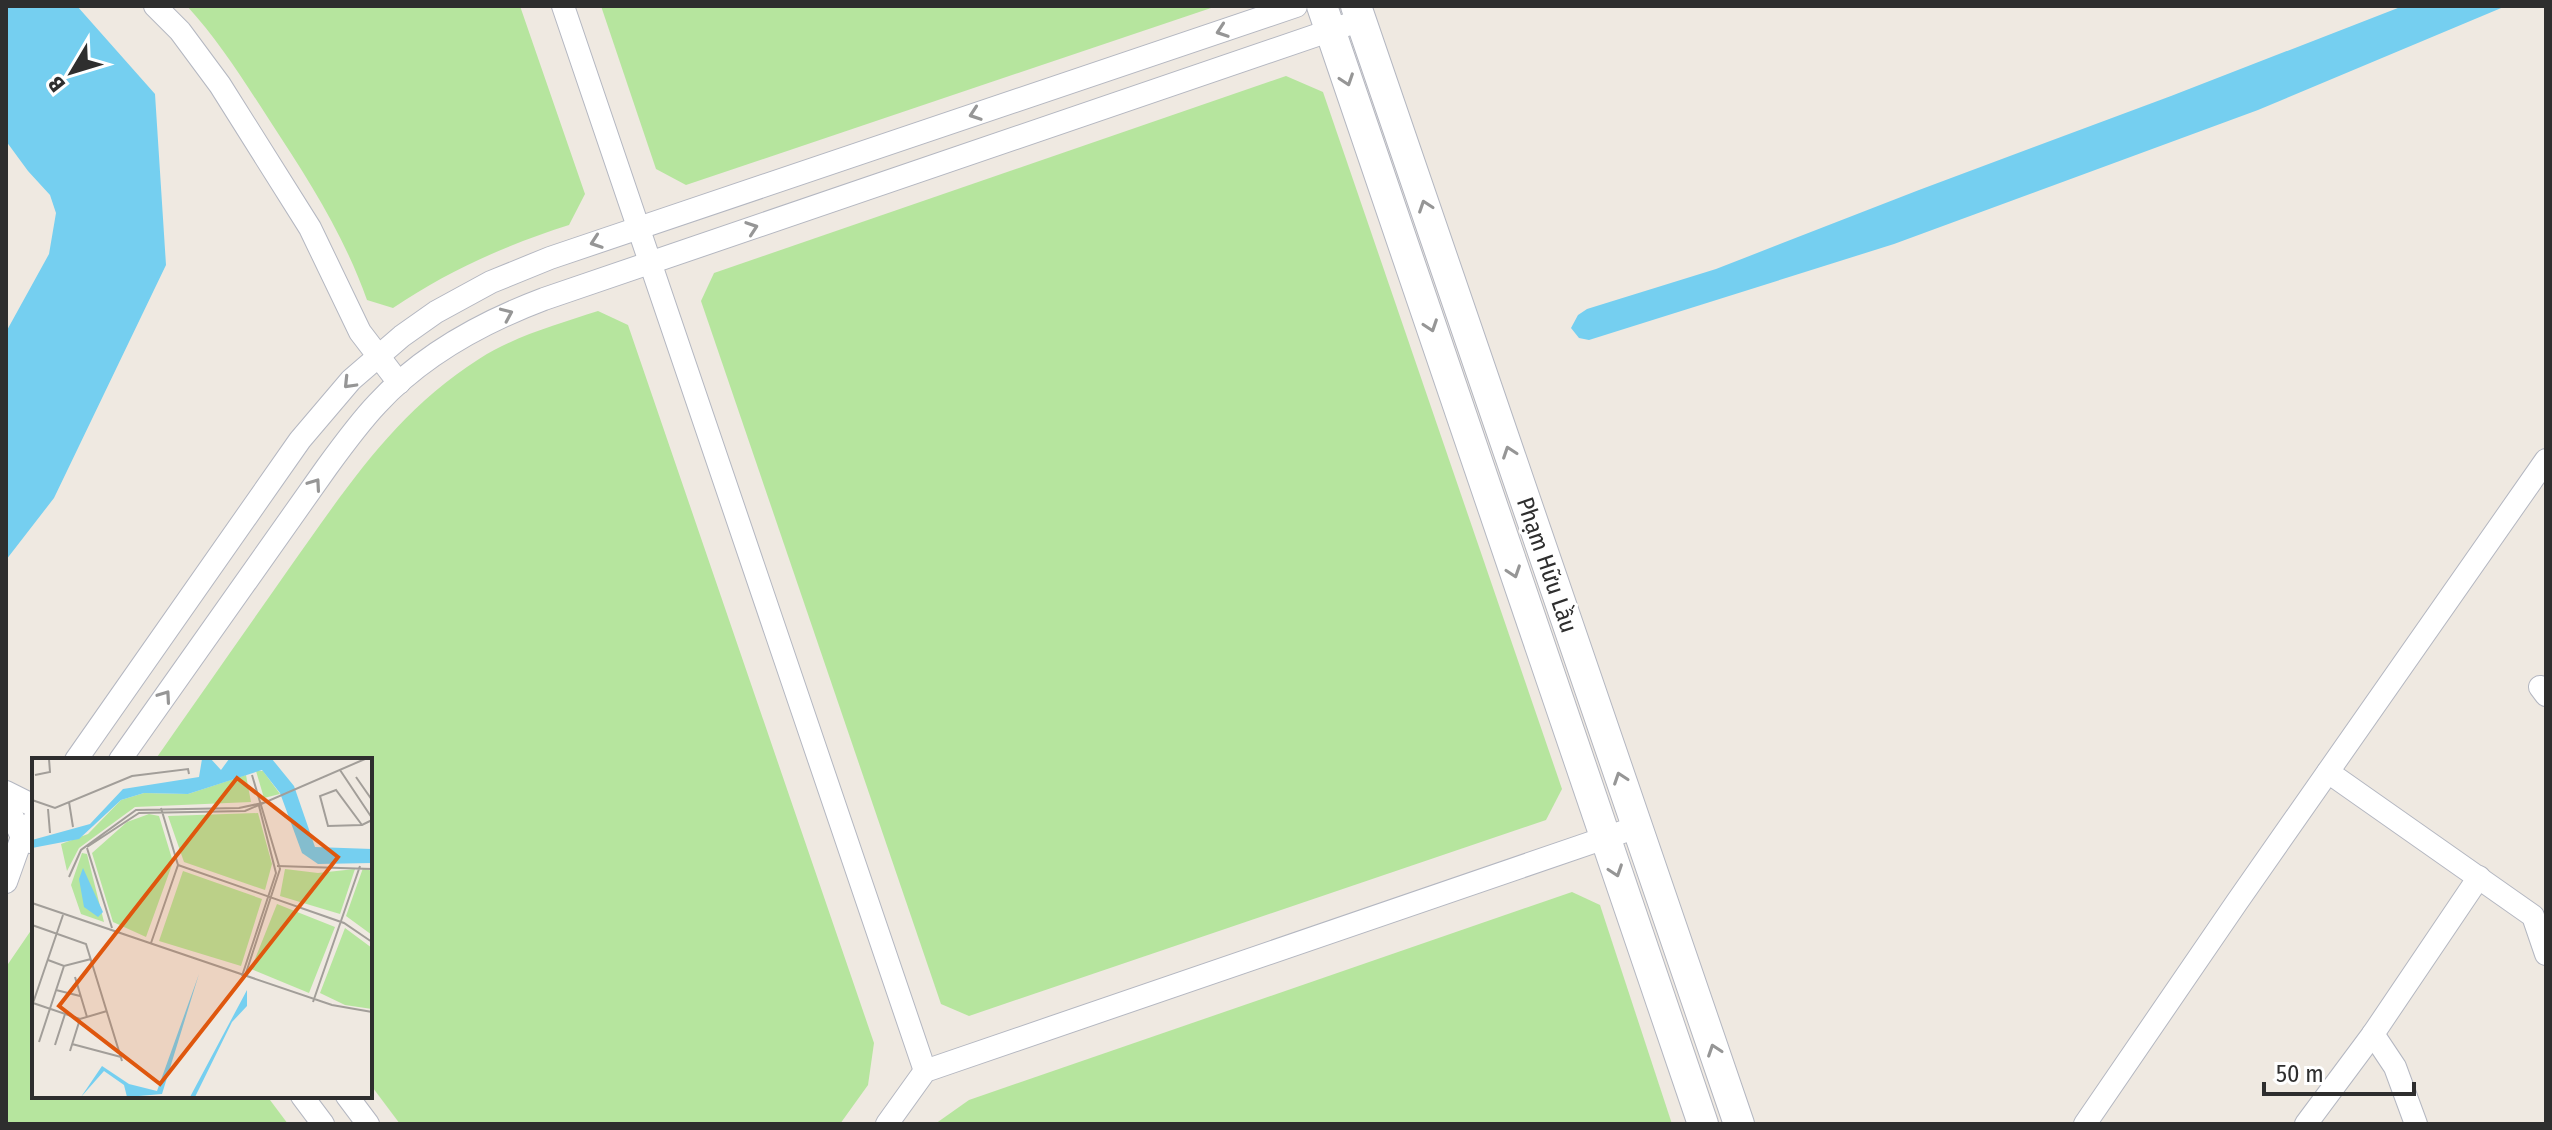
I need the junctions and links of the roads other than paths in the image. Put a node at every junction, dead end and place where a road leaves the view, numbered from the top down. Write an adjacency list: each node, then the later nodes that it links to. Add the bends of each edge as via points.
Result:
1 (155, 6): 8 (street, via 220,85 324,252 353,319)
2 (563, 6): 6 (street)
3 (1296, 6): 6 (street, one-way to 6)
4 (1359, 13): 5 (street); 17 (main road, Phạm Hữu Lầu, one-way to 4)
5 (1326, 18): 7 (street, one-way to 5); 19 (main road, Phạm Hữu Lầu, one-way to 19)
6 (638, 228): 7 (street); 8 (street, one-way to 8, via 491,282 436,312)
7 (650, 263): 9 (street, one-way to 7, via 497,318); 26 (street)
8 (377, 356): 9 (street); 11 (street, one-way to 11, via 300,440)
9 (399, 383): 12 (street, one-way to 9, via 336,455)
10 (2546, 460): 13 (street)
11 (77, 758)
12 (121, 758)
13 (2328, 772): 21 (street); 34 (street)
14 (6, 792): 16 (street)
15 (6, 803): 18 (street)
16 (32, 805)
17 (1637, 827): 19 (street); 33 (main road, Phạm Hữu Lầu, one-way to 17)
18 (30, 834): 22 (street)
19 (1605, 838): 26 (street); 32 (main road, Phạm Hữu Lầu, one-way to 32)
20 (32, 866): 22 (street)
21 (2479, 877): 23 (street); 25 (street)
22 (8, 879)
23 (2539, 913): 24 (street)
24 (2546, 954)
25 (2373, 1034): 35 (street); 36 (street, via 2395,1067)
26 (925, 1071): 31 (street)
27 (304, 1098): 29 (street)
28 (348, 1098): 30 (street)
29 (323, 1124)
30 (368, 1124)
31 (887, 1124)
32 (1703, 1124)
33 (1739, 1124)
34 (2085, 1124)
35 (2306, 1124)
36 (2416, 1124)

